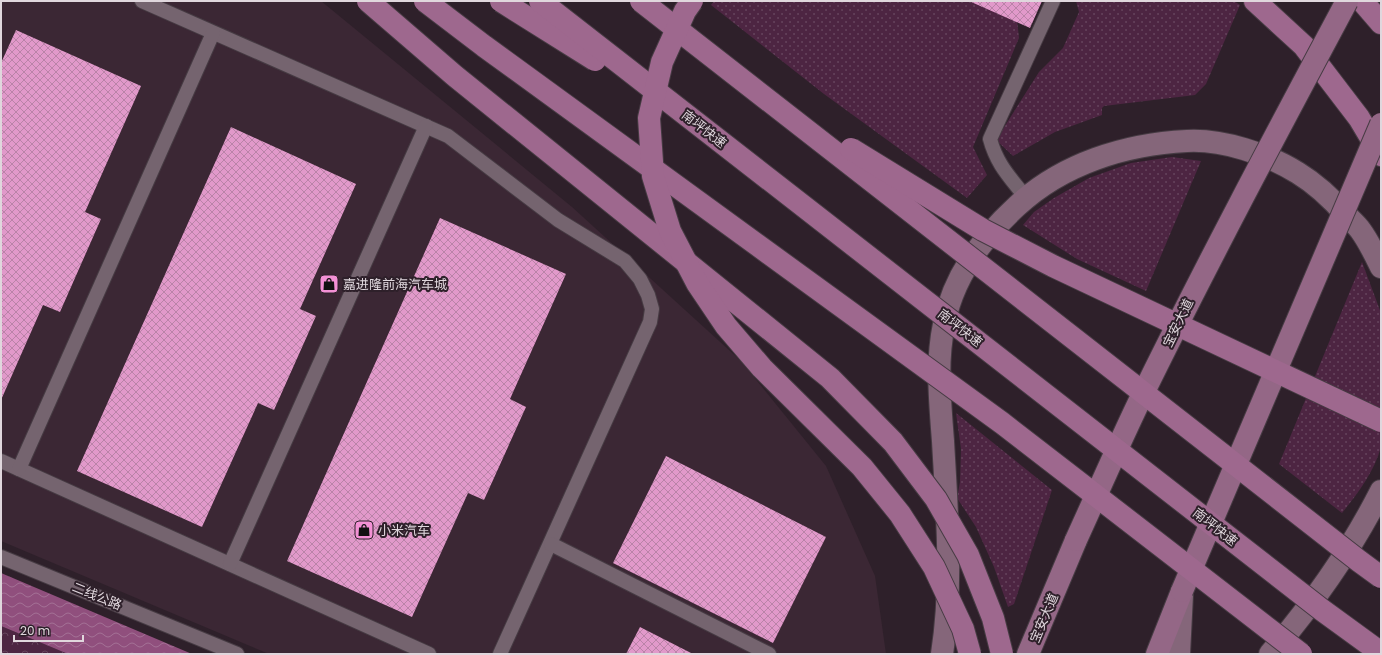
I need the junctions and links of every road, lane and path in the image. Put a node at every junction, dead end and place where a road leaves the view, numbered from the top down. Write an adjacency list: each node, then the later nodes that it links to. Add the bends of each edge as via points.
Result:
1 (142, 1): 14 (lane)
2 (368, 1): 40 (highway, bridge, via 455,76 830,378 893,442 936,499 968,555 993,618)
3 (425, 1): 45 (highway, bridge, via 996,419)
4 (501, 1): 18 (highway, bridge)
5 (540, 1): 18 (highway, 南坪快速, bridge)
6 (641, 1): 15 (highway, bridge)
7 (692, 1): 39 (highway, bridge, via 662,62 649,118 653,176 670,231 697,283 726,326 762,368 862,467 900,514 934,567 963,629)
8 (1053, 1): 21 (lane, via 990,139 1000,164)
9 (1255, 1): 20 (highway, via 1304,46 1359,118)
10 (1332, 1): 19 (main road, bridge)
11 (1347, 1): 19 (main road, 宝安大道, bridge)
12 (1362, 1): 13 (highway)
13 (1381, 23)
14 (213, 33): 17 (lane); 25 (lane)
15 (738, 77): 23 (highway, bridge, via 983,230 1053,266); 30 (highway, bridge)
16 (1381, 124): 31 (main road, bridge)
17 (426, 126): 27 (lane, via 448,136 558,220 625,261 640,279 650,302 650,322); 29 (lane)
18 (700, 126): 33 (highway, 南坪快速, bridge, via 1322,610)
19 (1268, 149): 41 (main road, 宝安大道, bridge, via 1138,404)
20 (1381, 155)
21 (1026, 198): 22 (main road, via 1070,170 1129,148 1200,140 1234,145 1299,173 1329,196 1362,231); 38 (main road, via 987,236 969,260 954,290 944,323 939,383 948,555 945,639)
22 (1381, 267)
23 (1381, 421)
24 (1, 461): 25 (lane)
25 (19, 468): 29 (lane)
26 (1381, 491): 44 (main road, via 1326,583)
27 (550, 544): 36 (lane); 37 (lane)
28 (1, 557): 34 (lane, 二线公路)
29 (230, 564): 35 (lane)
30 (1381, 577)
31 (1182, 591): 42 (main road); 43 (main road)
32 (1381, 644): 46 (highway)
33 (1381, 653)
34 (237, 654)
35 (429, 654)
36 (500, 654)
37 (769, 654)
38 (942, 654)
39 (970, 654)
40 (1002, 654)
41 (1028, 654)
42 (1157, 654)
43 (1178, 654)
44 (1270, 654)
45 (1301, 654)
46 (1374, 654)

